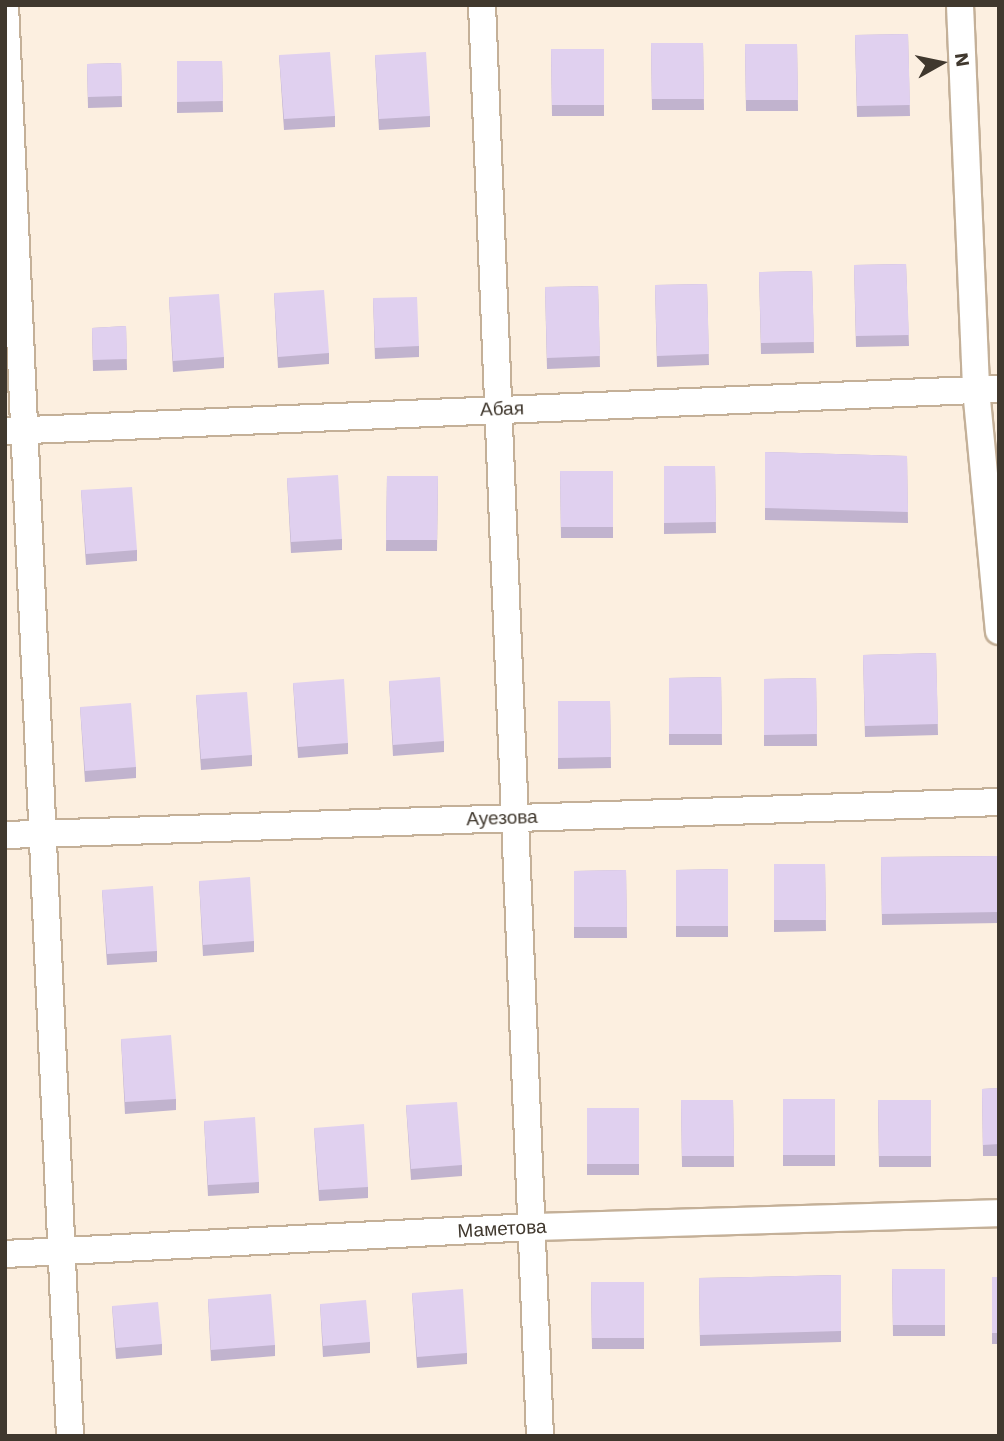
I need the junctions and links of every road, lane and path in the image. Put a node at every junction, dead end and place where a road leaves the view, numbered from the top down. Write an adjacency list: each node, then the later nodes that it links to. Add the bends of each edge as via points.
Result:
1 (5, 5): 6 (street)
2 (482, 5): 5 (street)
3 (960, 5): 4 (street)
4 (987, 389): 5 (street, Абая); 7 (street)
5 (500, 409): 6 (street, Абая); 9 (street)
6 (16, 431): 10 (street)
7 (999, 631)
8 (999, 802): 9 (street, Ауезова)
9 (516, 817): 10 (street, Ауезова); 13 (street)
10 (43, 834): 11 (street, Ауезова); 14 (street)
11 (5, 835)
12 (999, 1213): 13 (street, Маметова)
13 (532, 1227): 14 (street, Маметова); 17 (street)
14 (60, 1251): 15 (street, Маметова); 16 (street)
15 (5, 1254)
16 (70, 1436)
17 (540, 1436)

